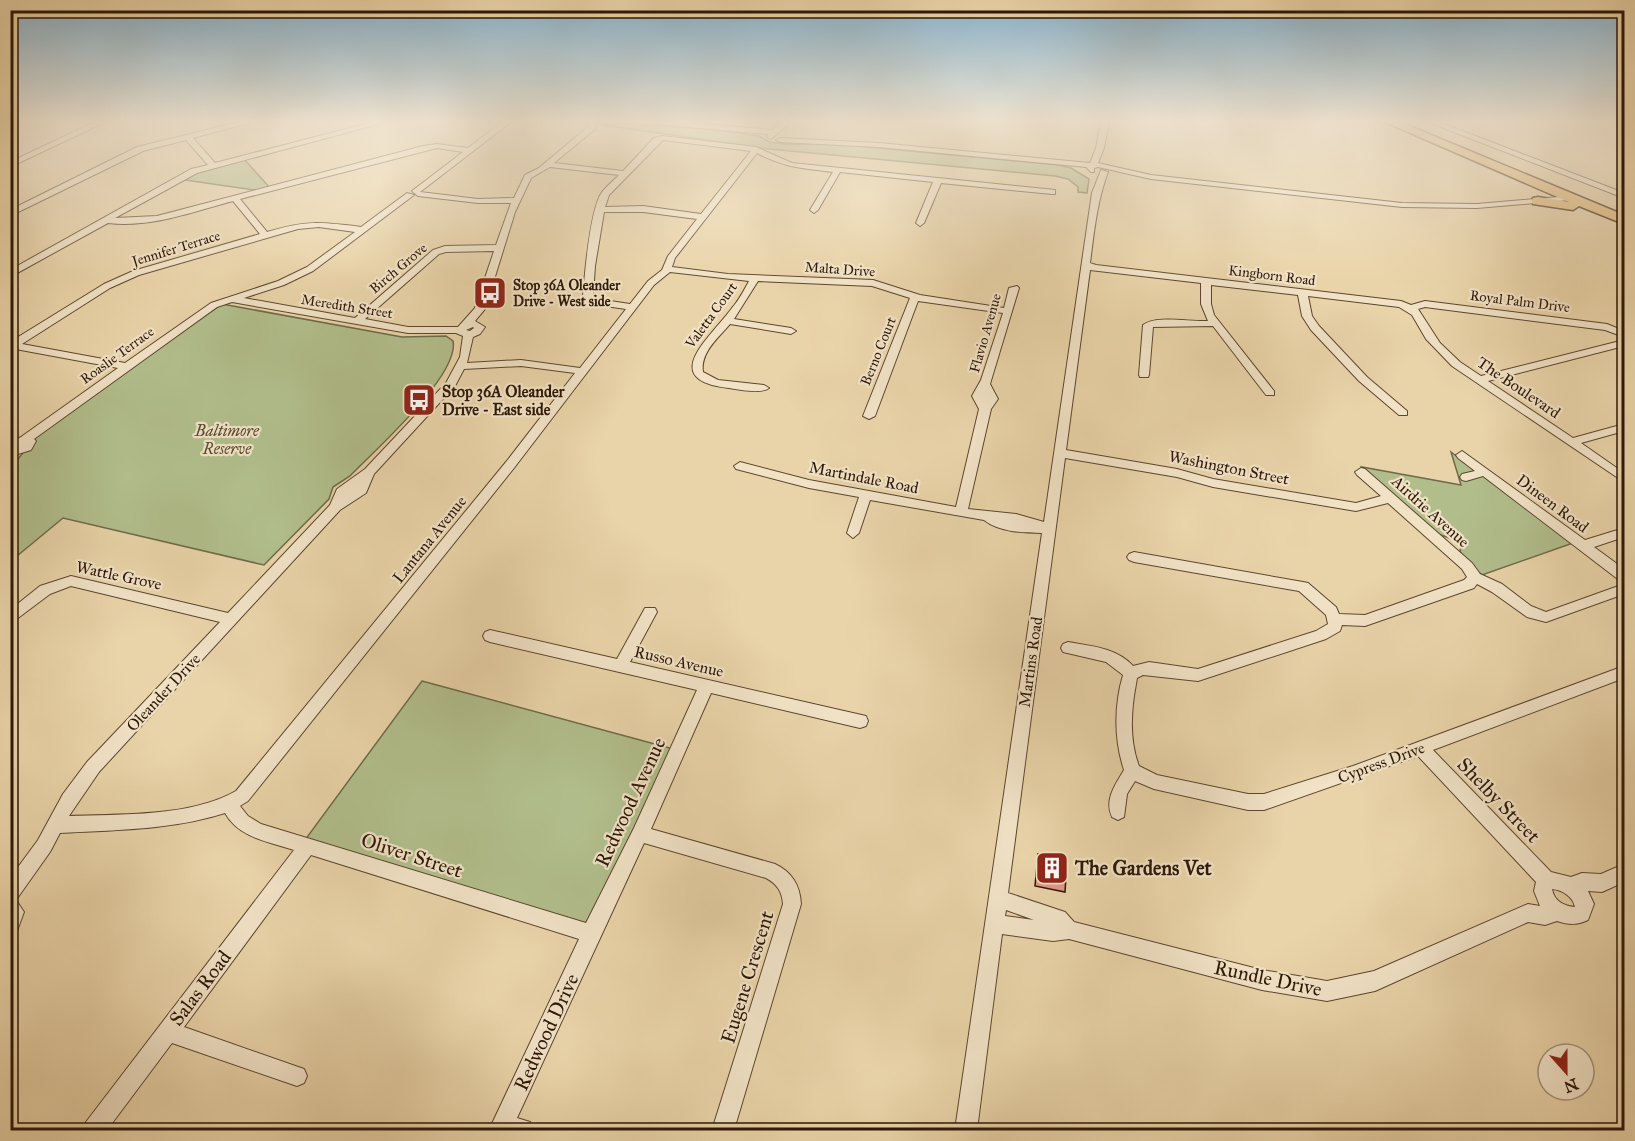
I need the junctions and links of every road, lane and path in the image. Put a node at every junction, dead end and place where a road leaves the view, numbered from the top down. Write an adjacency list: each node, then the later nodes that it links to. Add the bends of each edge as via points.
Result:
1 (85, 175): 28 (street)
2 (186, 175): 30 (street)
3 (323, 175): 22 (street)
4 (437, 175): 19 (street, Roaslie Terrace)
5 (542, 175): 23 (street, Oleander Drive, via 525,185)
6 (622, 175): 26 (street, via 605,194)
7 (736, 175): 29 (street, Lantana Avenue)
8 (835, 175): 27 (street)
9 (890, 175): 16 (street)
10 (1093, 175): 20 (street, Martins Road)
11 (1102, 175): 20 (street, Martins Road)
12 (1141, 175): 24 (street, via 1408,206)
13 (1516, 175): 17 (highway)
14 (1541, 175): 25 (highway)
15 (1549, 175): 25 (street)
16 (938, 180): 18 (street); 32 (street)
17 (1546, 188): 21 (highway); 24 (highway, via 1547,194)
18 (1052, 192)
19 (415, 193): 23 (street, via 478,201); 33 (street, Roaslie Terrace)
20 (1096, 193): 36 (street, Martins Road)
21 (1570, 198): 24 (street); 25 (highway)
22 (235, 199): 30 (street, via 157,219); 34 (street)
23 (516, 200): 35 (street, Oleander Drive)
24 (1538, 201): 25 (highway)
25 (1619, 207): 31 (highway)
26 (600, 210): 29 (street, via 643,210); 46 (street, via 588,295 594,302)
27 (814, 210)
28 (13, 211)
29 (703, 218): 38 (street, Lantana Avenue, via 671,258)
30 (107, 220): 37 (street)
31 (1624, 220)
32 (920, 223)
33 (363, 230): 34 (street, Jennifer Terrace, via 315,224); 45 (street, Roaslie Terrace, via 310,269)
34 (265, 235): 56 (street, Jennifer Terrace, via 150,268 111,284)
35 (500, 248): 50 (street, Birch Grove, via 436,252); 52 (street, Oleander Drive)
36 (1086, 265): 41 (street, Kingborn Road); 69 (street, Martins Road)
37 (15, 268): 39 (street)
38 (667, 269): 40 (street, Malta Drive); 46 (street, Lantana Avenue)
39 (10, 274)
40 (755, 278): 44 (street, Malta Drive, via 873,283); 49 (street, Valetta Court)
41 (1206, 280): 43 (street, Kingborn Road); 51 (street, via 1207,308)
42 (1014, 288): 48 (street, Flavio Avenue)
43 (1302, 292): 47 (street, Kingborn Road); 64 (street, via 1307,316 1315,328 1363,379)
44 (915, 297): 48 (street, Malta Drive); 65 (street, Berno Court)
45 (230, 299): 50 (street, Meredith Street); 58 (street, Roaslie Terrace, via 214,305)
46 (632, 307): 59 (street, Lantana Avenue)
47 (1411, 308): 54 (street, Royal Palm Drive, via 1425,304 1607,327); 61 (street, The Boulevard, via 1443,353)
48 (1008, 311): 79 (street, Flavio Avenue, via 986,386 992,399 985,409)
49 (728, 321): 53 (street); 62 (street, Valetta Court, via 697,359 698,374 709,382)
50 (356, 322): 52 (street, Meredith Street, via 408,330)
51 (1215, 323): 60 (street, via 1148,325); 63 (street)
52 (470, 326): 57 (street, Oleander Drive)
53 (791, 331)
54 (1624, 334)
55 (1624, 343): 61 (street)
56 (12, 345): 58 (street)
57 (461, 366): 59 (street, via 529,364); 90 (street, Oleander Drive, via 439,398 369,472 362,490 336,507)
58 (127, 367): 68 (street, Roaslie Terrace)
59 (582, 371): 101 (street, Lantana Avenue, via 243,796)
60 (1144, 375)
61 (1479, 380): 67 (street, The Boulevard)
62 (764, 388)
63 (1270, 393)
64 (1403, 412)
65 (869, 416)
66 (1624, 427): 67 (street)
67 (1572, 442): 76 (street, The Boulevard)
68 (17, 445): 71 (street, Roaslie Terrace)
69 (1060, 453): 78 (street, Washington Street, via 1356,507); 80 (street, Martins Road)
70 (1462, 456): 74 (street, Dineen Road)
71 (10, 461)
72 (740, 466): 77 (street, Martindale Road)
73 (1361, 472): 78 (street, Airdrie Avenue)
74 (1484, 472): 75 (street); 83 (street, Dineen Road)
75 (1466, 477)
76 (1624, 478)
77 (866, 494): 79 (street, Martindale Road); 82 (street)
78 (1391, 498): 86 (street, Airdrie Avenue, via 1467,566)
79 (961, 512): 80 (street, Martindale Road, via 1012,527)
80 (1049, 529): 110 (street, Martins Road)
81 (1624, 532): 83 (street)
82 (853, 533)
83 (1583, 546): 85 (street, Dineen Road)
84 (1134, 557): 91 (street, via 1290,583 1311,592)
85 (1624, 576)
86 (1475, 578): 87 (street, via 1497,588 1529,614 1546,617); 91 (street, via 1469,584 1365,621)
87 (1624, 589)
88 (650, 612): 94 (street)
89 (10, 619): 90 (street, Wattle Grove, via 44,590 70,581)
90 (231, 619): 103 (street, Oleander Drive, via 93,767)
91 (1335, 619): 96 (street, via 1335,627 1321,635 1198,675 1149,668)
92 (490, 636): 94 (street, Russo Avenue)
93 (1068, 648): 96 (street, via 1115,658)
94 (621, 666): 97 (street, Russo Avenue)
95 (1624, 672): 99 (street, Cypress Drive)
96 (1131, 674): 100 (street, via 1127,685 1126,750)
97 (706, 686): 98 (street, Russo Avenue); 104 (street, Redwood Avenue)
98 (860, 721)
99 (1421, 748): 100 (street, Cypress Drive, via 1264,802 1154,782); 107 (street, Shelby Street)
100 (1132, 771): 102 (street, via 1119,793)
101 (230, 805): 103 (street, Lantana Avenue, via 191,815); 105 (street, Oliver Street, via 245,825)
102 (1118, 812)
103 (55, 825): 109 (street, Oleander Drive)
104 (640, 834): 117 (street, Redwood Avenue); 122 (street, Eugene Crescent, via 769,870 781,877 790,890 792,904)
105 (307, 846): 117 (street, Oliver Street); 118 (street, Salas Road)
106 (1624, 873): 108 (street, via 1602,883 1594,894)
107 (1545, 888): 108 (street, via 1558,881); 112 (street, Shelby Street); 113 (street, Rundle Drive)
108 (1576, 893): 112 (street, Rundle Drive, via 1584,911 1579,916)
109 (10, 894)
110 (998, 899): 115 (street, Martins Road); 116 (street, Rundle Drive, via 1058,919)
111 (10, 907): 114 (street, via 15,912)
112 (1558, 911): 113 (street, Rundle Drive, via 1545,916)
113 (1527, 913): 116 (street, Rundle Drive, via 1375,981 1327,991 1262,980)
114 (10, 924)
115 (994, 924): 116 (street, Rundle Drive, via 1053,932); 123 (street, Martins Road)
116 (1069, 930)
117 (591, 934): 120 (street, Redwood Drive)
118 (167, 1031): 119 (street); 121 (street, Salas Road)
119 (297, 1076)
120 (509, 1128)
121 (94, 1131)
122 (723, 1131)
123 (966, 1131)

